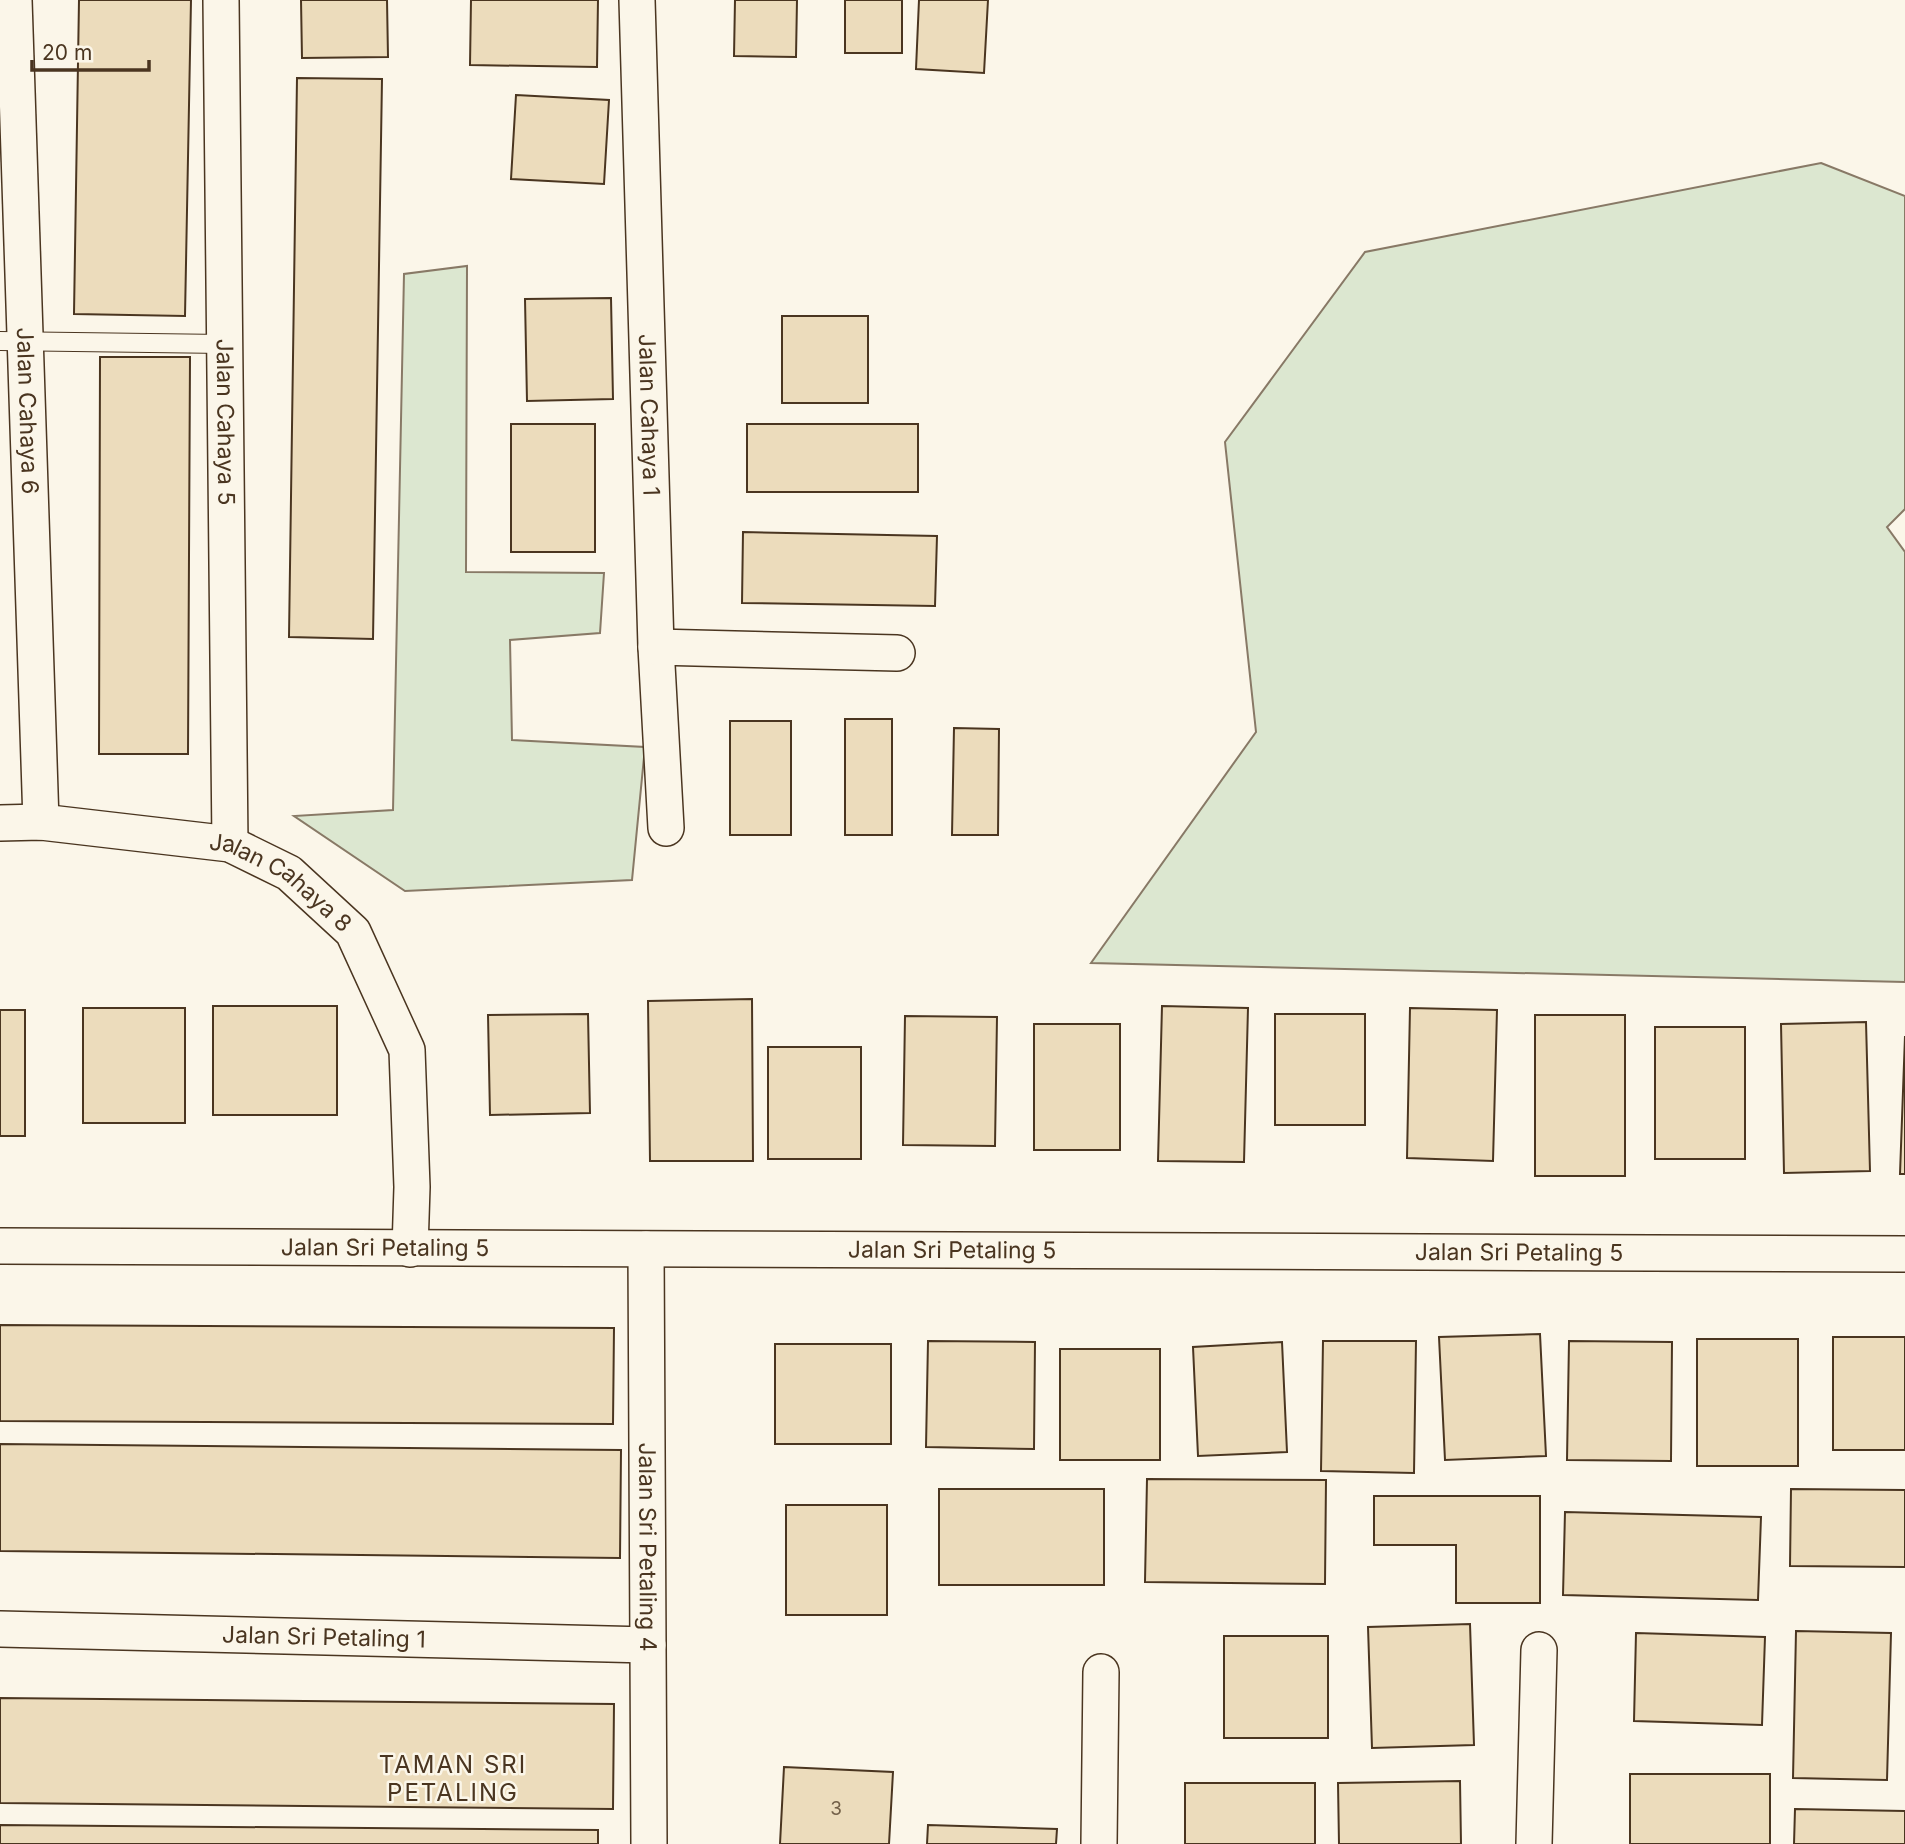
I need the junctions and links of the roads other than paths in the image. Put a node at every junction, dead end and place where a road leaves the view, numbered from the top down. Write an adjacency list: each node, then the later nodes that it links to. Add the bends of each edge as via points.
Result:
1 (14, 0): 4 (street, Jalan Cahaya 6)
2 (221, 0): 5 (street, Jalan Cahaya 5)
3 (637, 0): 6 (street, Jalan Cahaya 1)
4 (13, 341): 5 (lane); 8 (street, Jalan Cahaya 6)
5 (224, 344): 11 (street, Jalan Cahaya 5)
6 (656, 647): 7 (street); 10 (street, Jalan Cahaya 1)
7 (897, 653)
8 (41, 822): 9 (street, Jalan Cahaya 8); 11 (street, Jalan Cahaya 8)
9 (0, 823)
10 (666, 828)
11 (230, 844): 13 (street, Jalan Cahaya 8, via 289,873 353,932 407,1049)
12 (0, 1246): 13 (street, Jalan Sri Petaling 5)
13 (410, 1249): 14 (street, Jalan Sri Petaling 5)
14 (646, 1249): 15 (street, Jalan Sri Petaling 5); 17 (street, Jalan Sri Petaling 4)
15 (1905, 1254)
16 (0, 1629): 17 (street, Jalan Sri Petaling 1)
17 (648, 1645): 20 (street, Jalan Sri Petaling 4)
18 (1539, 1650): 22 (street)
19 (1101, 1672): 21 (street)
20 (649, 1844)
21 (1099, 1844)
22 (1534, 1844)

